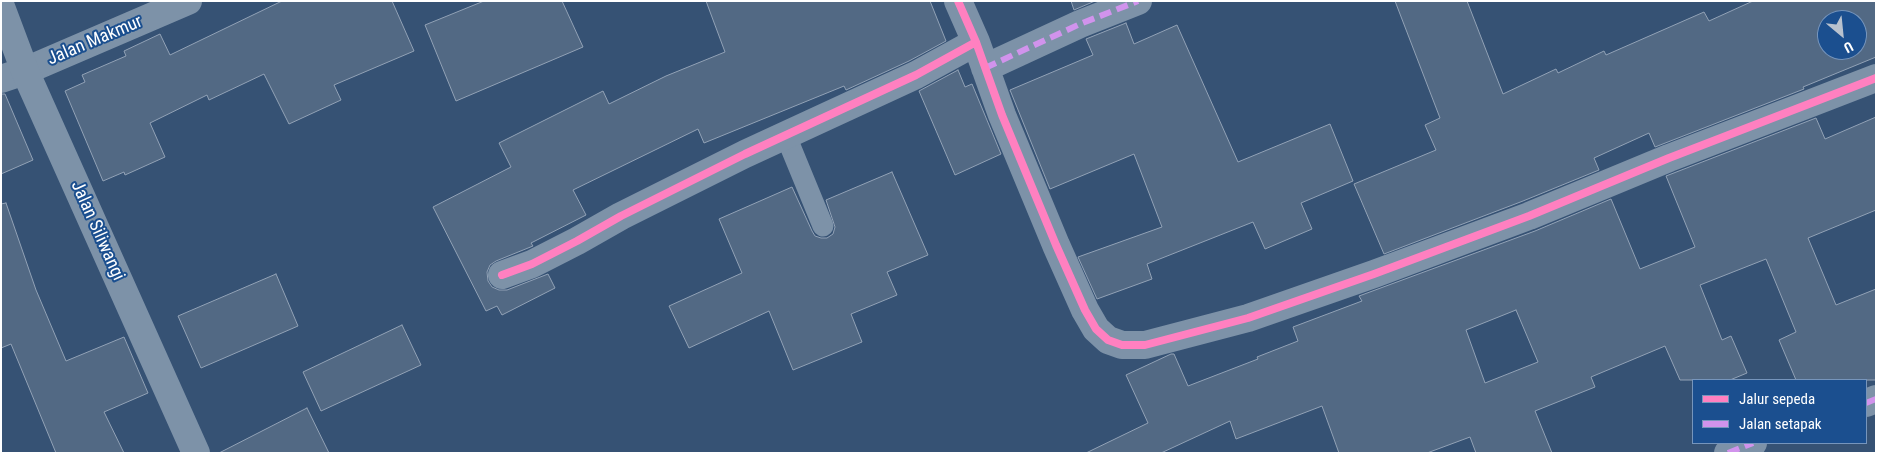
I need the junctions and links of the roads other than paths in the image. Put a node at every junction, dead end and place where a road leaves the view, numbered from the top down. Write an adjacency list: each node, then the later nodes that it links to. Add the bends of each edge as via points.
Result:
1 (188, 1): 7 (street, Jalan Makmur)
2 (958, 1): 5 (street)
3 (1138, 1): 6 (street)
4 (1, 7): 7 (street, Jalan Siliwangi)
5 (976, 42): 6 (street); 9 (street, via 916,76)
6 (985, 68): 8 (street, via 1085,310 1096,329 1108,340 1122,345 1145,345 1248,318 1502,226)
7 (13, 75): 13 (street, Jalan Siliwangi)
8 (1876, 78)
9 (786, 136): 10 (lane); 11 (street, via 664,194 532,264)
10 (823, 226)
11 (502, 275)
12 (1750, 444): 14 (street)
13 (196, 453)
14 (1728, 453)

